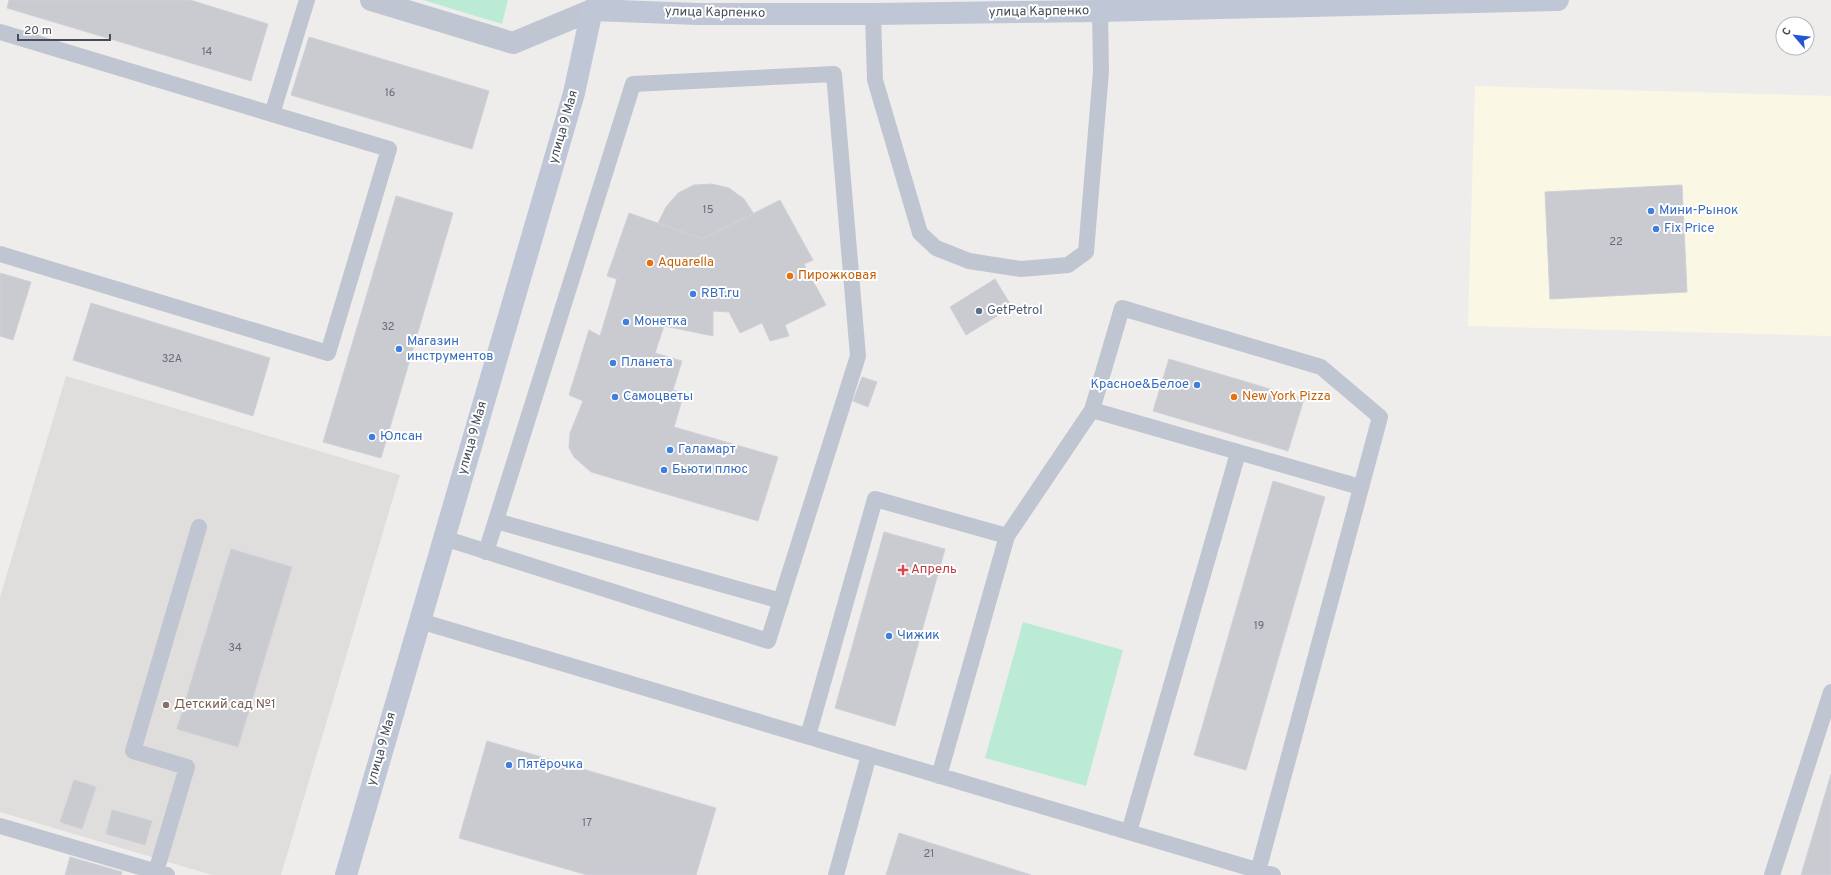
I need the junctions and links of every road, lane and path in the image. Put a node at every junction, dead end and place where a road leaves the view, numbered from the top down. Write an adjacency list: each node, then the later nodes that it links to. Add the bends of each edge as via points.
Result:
1 (307, 0): 9 (lane)
2 (371, 0): 5 (street, улица Карпенко, via 513,42)
3 (1558, 0): 4 (main road, улица Карпенко)
4 (1511, 1): 6 (main road, улица Карпенко)
5 (588, 3): 7 (main road, улица Карпенко, via 698,14); 17 (main road, улица 9 Мая, via 574,93)
6 (1100, 11): 7 (main road, улица Карпенко); 7 (lane, via 1101,71 1086,252 1068,265 1021,269 969,261 936,248 920,233 875,80)
7 (873, 14)
8 (0, 32): 9 (lane)
9 (272, 114): 10 (lane, via 389,149 328,352)
10 (0, 254)
11 (1092, 410): 12 (lane); 13 (lane, via 1122,308 1321,366 1380,416); 16 (lane)
12 (1238, 453): 13 (lane); 26 (lane)
13 (1360, 488): 28 (lane)
14 (496, 521): 18 (lane); 19 (lane); 19 (lane, via 633,84 834,74 858,356)
15 (199, 527): 27 (lane, via 133,751 187,767)
16 (1007, 536): 22 (lane, via 876,499); 24 (lane)
17 (444, 538): 18 (lane); 20 (main road, улица 9 Мая)
18 (486, 552): 19 (lane, via 768,641)
19 (781, 601)
20 (420, 621): 22 (lane); 29 (main road, улица 9 Мая)
21 (1831, 692): 31 (lane)
22 (808, 736): 23 (lane)
23 (870, 755): 24 (lane); 30 (lane)
24 (939, 776): 26 (lane)
25 (0, 826): 27 (lane)
26 (1129, 832): 28 (lane)
27 (159, 874)
28 (1262, 874)
29 (346, 875)
30 (836, 875)
31 (1772, 875)

